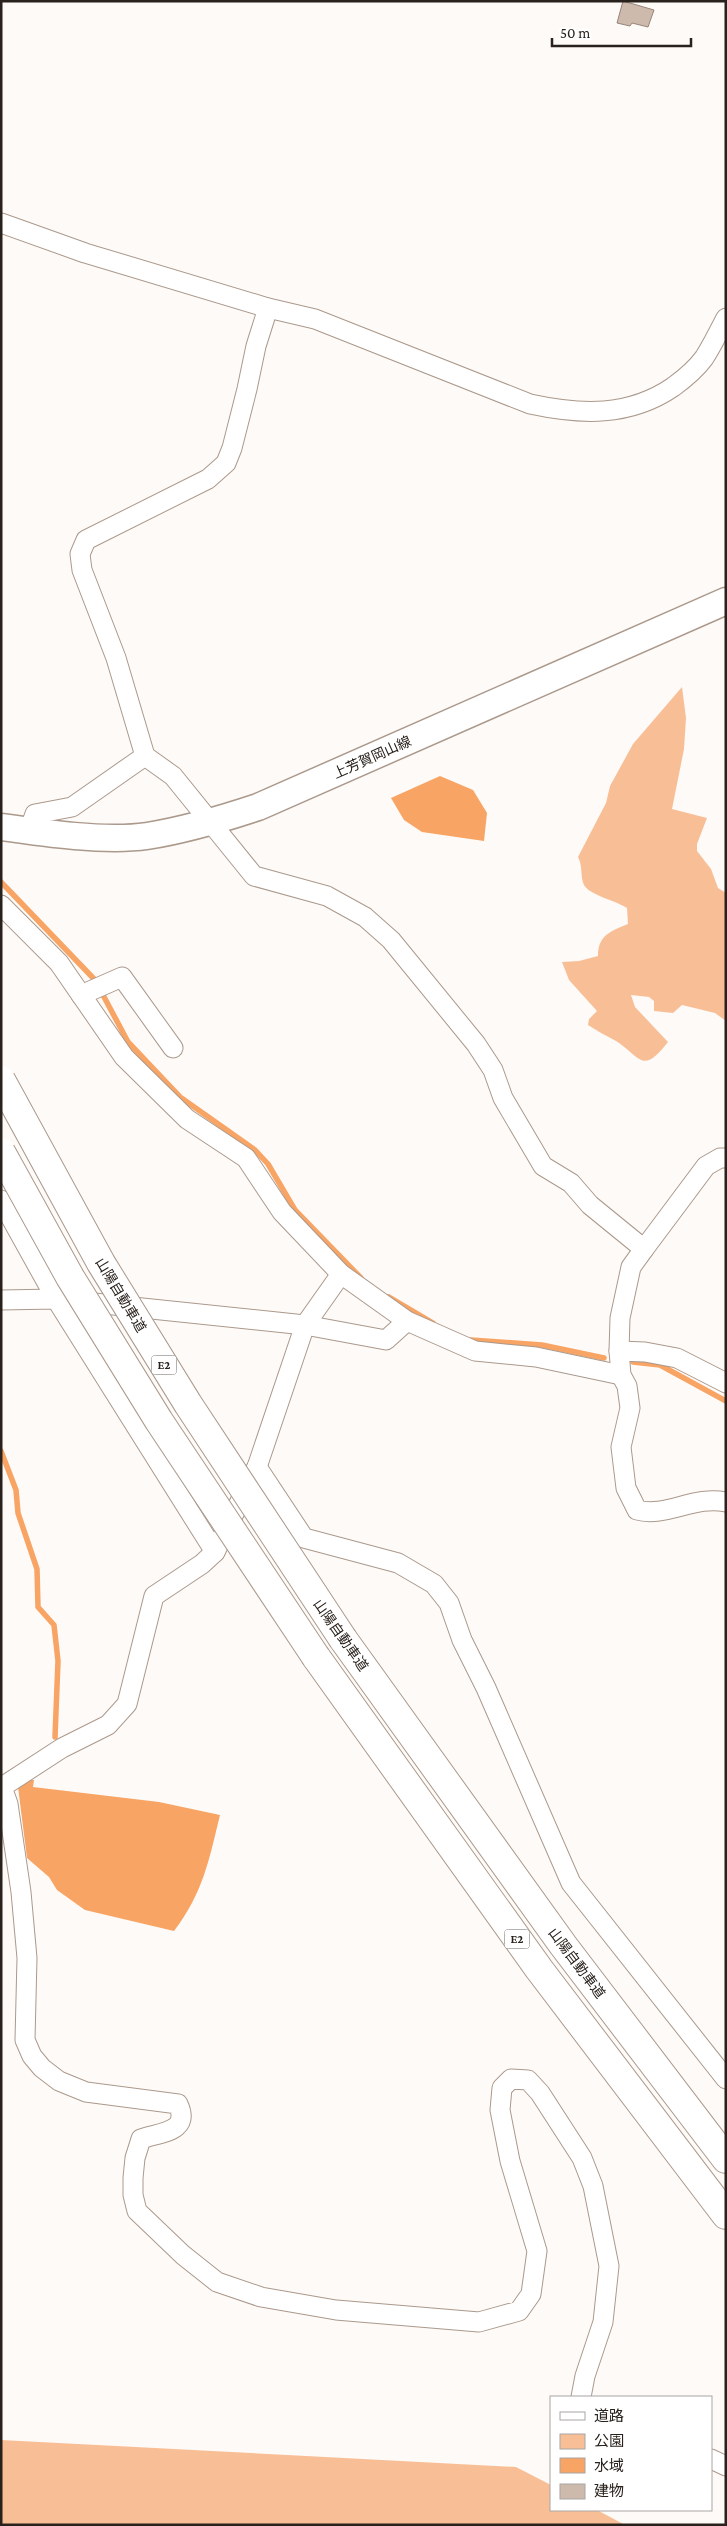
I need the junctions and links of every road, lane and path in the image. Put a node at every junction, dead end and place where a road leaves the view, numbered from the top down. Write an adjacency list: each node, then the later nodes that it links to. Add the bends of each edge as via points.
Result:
1 (1, 223): 2 (street, via 85,253)
2 (268, 308): 3 (street, via 315,319 530,404 573,412 621,410 660,396 703,360); 5 (street, via 226,463 208,479 86,540 80,554 82,570 116,658)
3 (726, 318)
4 (726, 601): 6 (main road, 上芳賀岡山線, via 258,807)
5 (145, 756): 6 (street, via 173,776); 8 (street, via 72,807 35,814)
6 (209, 823): 8 (main road, 上芳賀岡山線, via 145,836 87,837); 16 (street, via 254,876 327,896 365,917 391,940 493,1070 503,1098 543,1166 571,1183 590,1205)
7 (1, 827): 8 (main road, 上芳賀岡山線)
8 (28, 831)
9 (1, 905): 10 (street, via 59,963)
10 (81, 995): 11 (street, via 122,977); 17 (street, via 124,1057 187,1119 246,1158 282,1212)
11 (173, 1048)
12 (1, 1080): 29 (highway, 山陽自動車道 / E2, bridge, via 106,1271 235,1477 343,1639 563,1944)
13 (1, 1152): 30 (highway, E2, bridge, via 70,1278 159,1420 316,1657 533,1961)
14 (726, 1158): 16 (street, via 706,1166)
15 (1, 1200): 18 (street)
16 (644, 1249): 22 (street, via 631,1266 620,1318)
17 (341, 1274): 20 (street); 21 (street)
18 (56, 1299): 19 (street); 21 (street); 27 (street)
19 (1, 1300)
20 (407, 1321): 21 (street, via 386,1340); 23 (street, via 475,1351 536,1357)
21 (305, 1325): 25 (street)
22 (619, 1351): 23 (street); 24 (street, via 677,1358)
23 (620, 1375): 26 (street, via 627,1386 630,1408 621,1447 626,1488 637,1510 651,1514 681,1504 714,1500)
24 (726, 1383)
25 (257, 1467): 27 (street); 28 (street, via 304,1538 398,1563 434,1584 449,1603 462,1640 570,1883)
26 (726, 1502)
27 (215, 1552): 31 (street, via 154,1596 127,1704 108,1725 62,1748 2,1787 8,1804 21,1892 27,1958 25,2040 42,2068 86,2092 178,2104 183,2114 175,2129 141,2139 135,2158 132,2195 137,2212 217,2282 261,2297 336,2310 479,2322 519,2311 531,2294 537,2251 510,2161 500,2110 502,2088 511,2079 528,2080 582,2158 593,2186 609,2266 603,2322)
28 (726, 2079)
29 (726, 2159)
30 (726, 2215)
31 (581, 2396)
32 (712, 2459): 33 (street)
33 (726, 2466)

